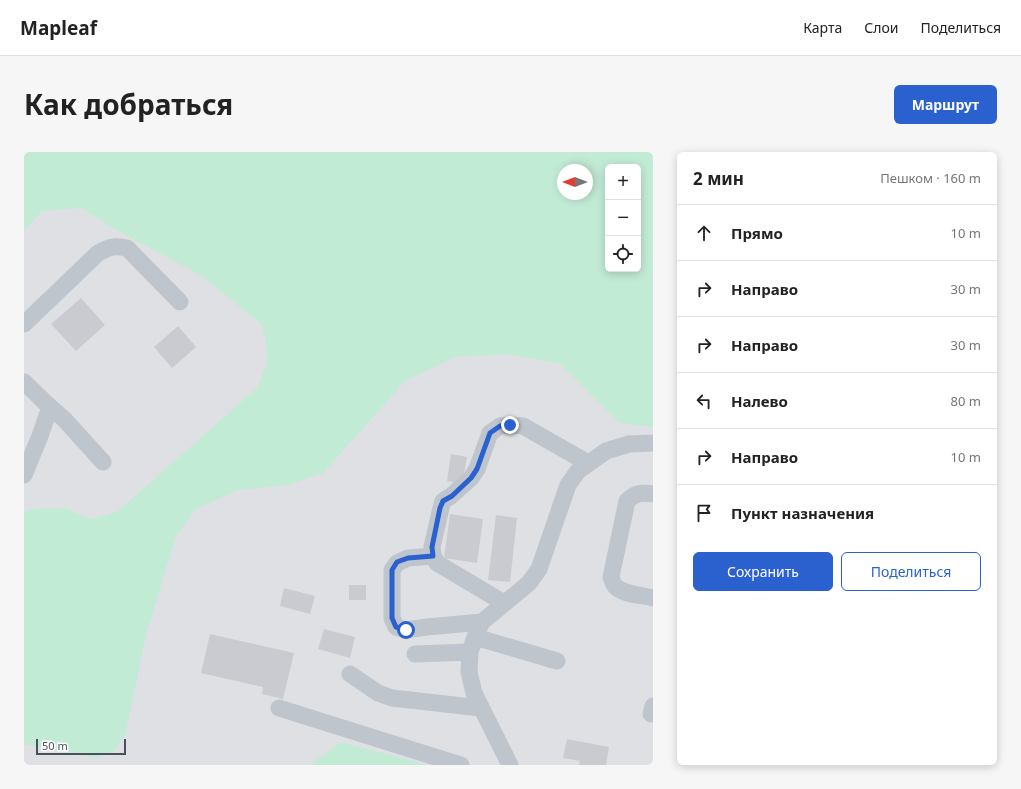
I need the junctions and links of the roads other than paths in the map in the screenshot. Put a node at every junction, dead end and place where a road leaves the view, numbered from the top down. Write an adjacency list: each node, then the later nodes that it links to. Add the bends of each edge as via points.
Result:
1 (180, 302): 2 (lane, via 127,248 117,246 98,253)
2 (24, 324)
3 (24, 382): 4 (lane)
4 (50, 407): 6 (lane); 8 (lane)
5 (653, 443): 7 (lane, via 629,444 606,451)
6 (103, 462)
7 (588, 463): 10 (lane, via 523,426 500,426 490,433 477,469 471,478 443,501 432,547); 12 (lane, via 578,471 568,485 539,569 529,583)
8 (24, 475)
9 (653, 494): 11 (lane, via 641,492 627,501 611,577 614,585 620,590)
10 (433, 556): 12 (lane, via 437,563); 13 (lane, via 408,558 397,562 392,570 392,618 396,627 406,630 427,627)
11 (653, 598)
12 (504, 603): 13 (lane)
13 (475, 637): 14 (lane); 15 (lane); 18 (lane, via 469,672)
14 (415, 654)
15 (557, 661)
16 (350, 674): 18 (lane, via 378,693 392,698)
17 (279, 708): 19 (lane)
18 (481, 708): 20 (lane)
19 (461, 765)
20 (510, 765)

